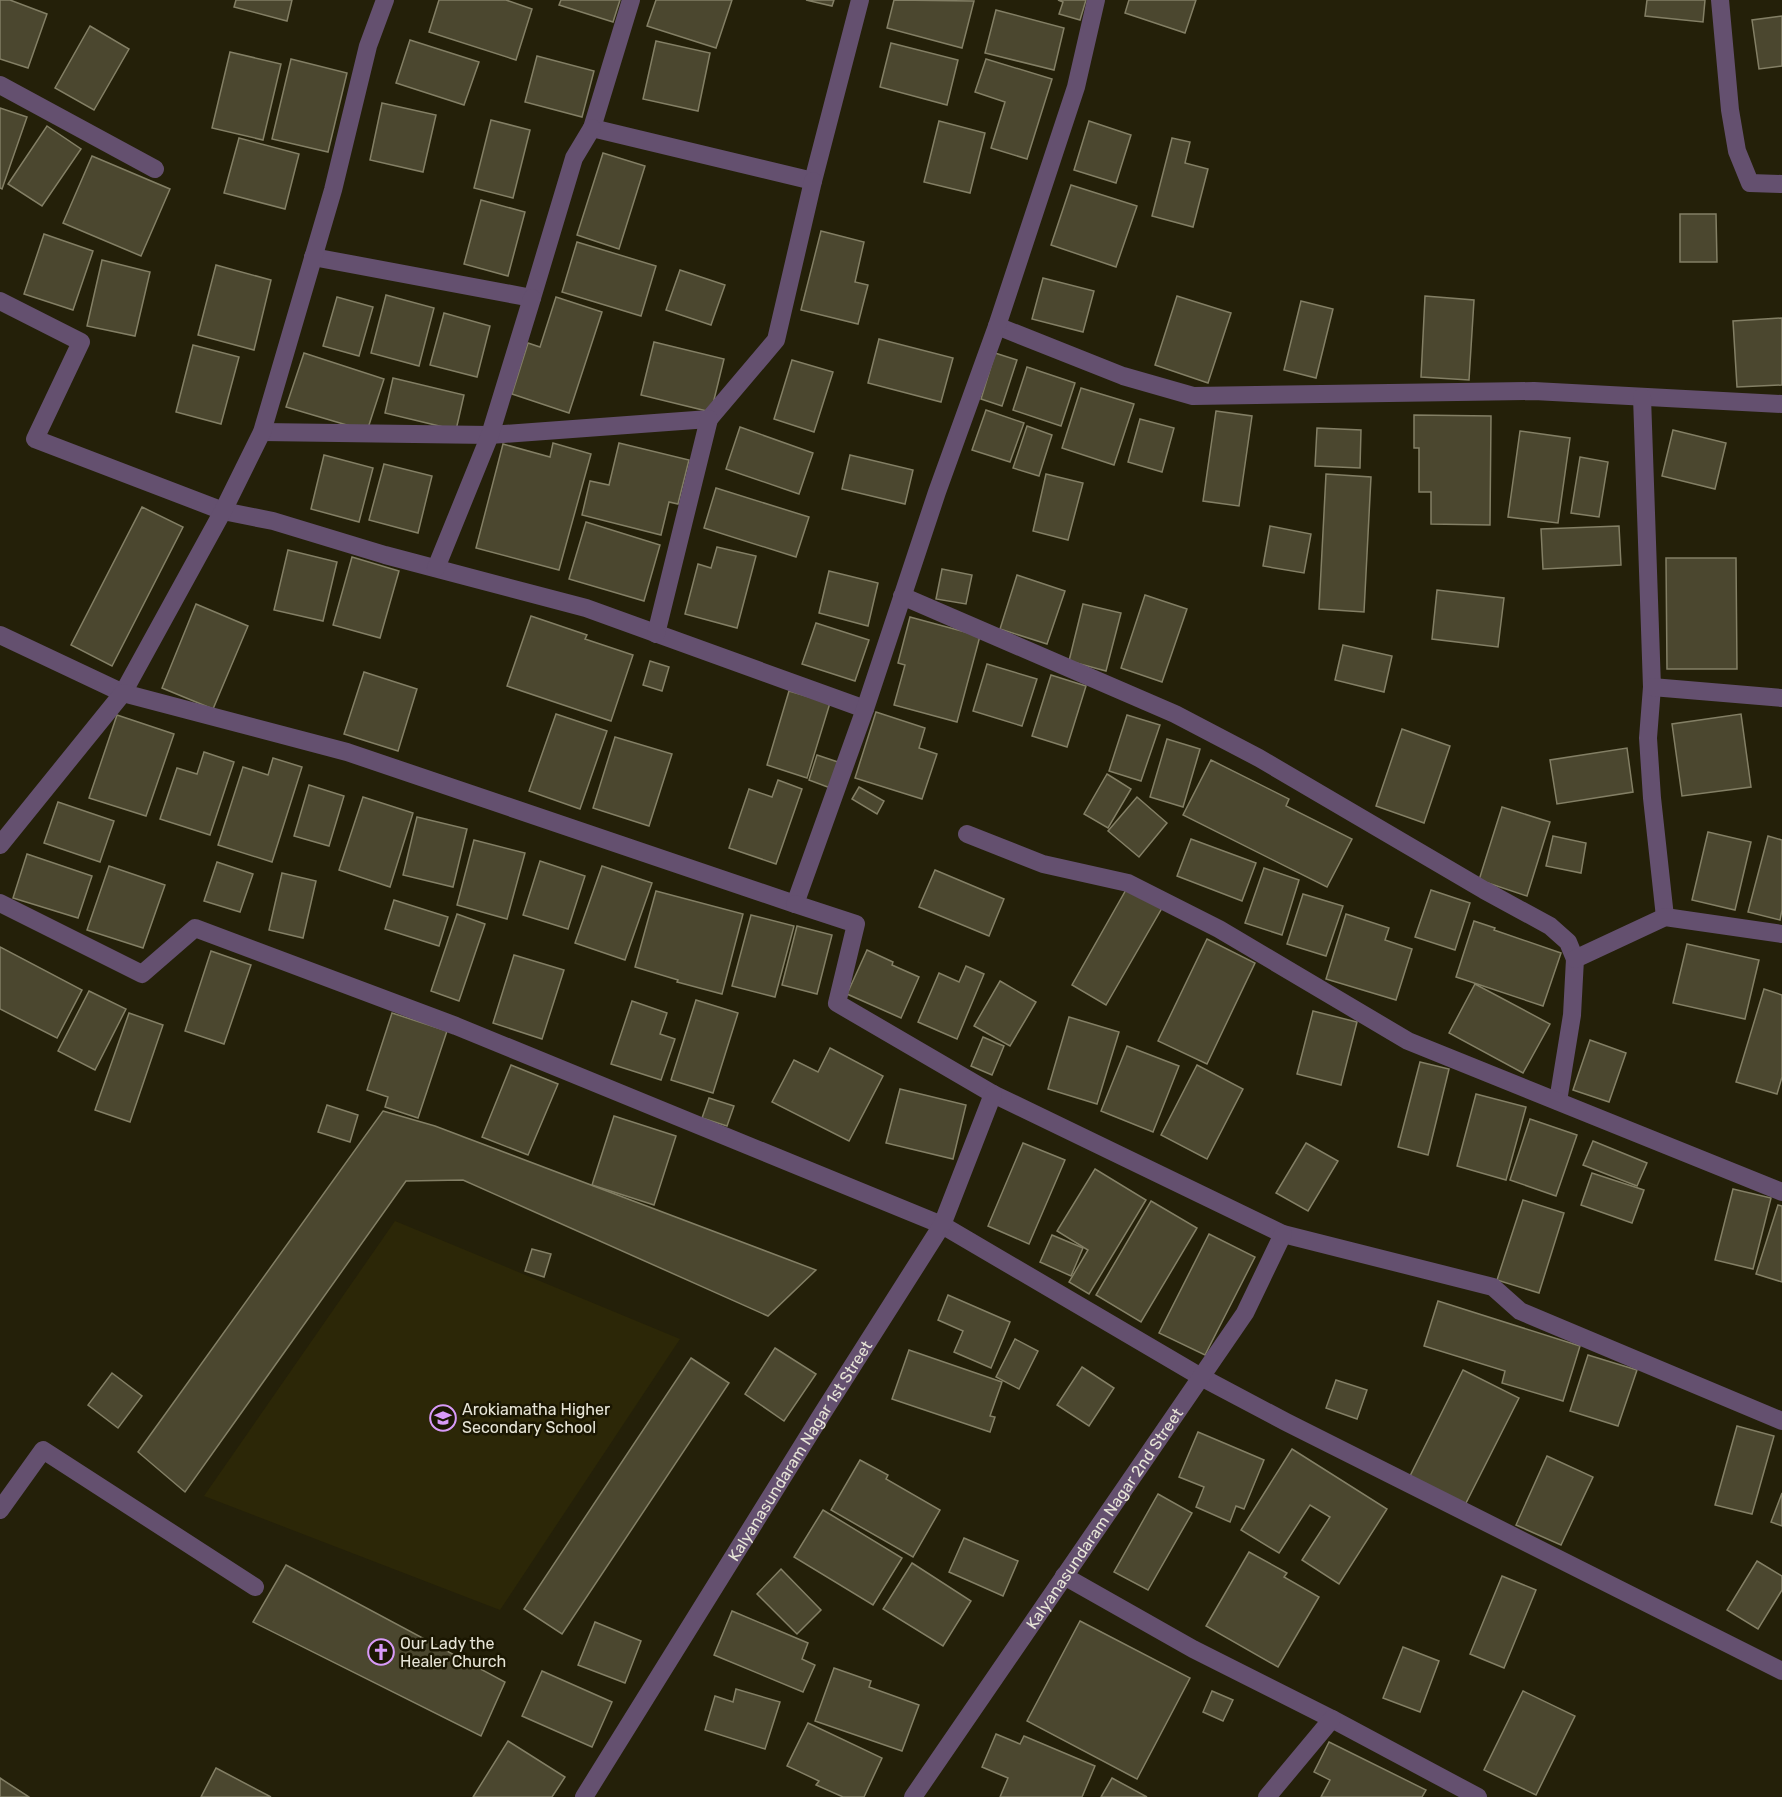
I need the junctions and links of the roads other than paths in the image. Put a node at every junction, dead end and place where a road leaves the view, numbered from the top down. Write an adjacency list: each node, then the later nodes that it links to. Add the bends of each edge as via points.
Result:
1 (385, 0): 11 (street, via 368,46)
2 (631, 0): 7 (street)
3 (860, 0): 9 (street)
4 (1096, 0): 14 (street, via 1076,87)
5 (1720, 0): 10 (street, via 1737,151 1750,183)
6 (0, 85): 8 (street)
7 (592, 128): 9 (street); 12 (street, via 574,158)
8 (155, 169)
9 (813, 181): 17 (street, via 776,340)
10 (1782, 184)
11 (313, 257): 12 (street); 18 (street)
12 (532, 298): 19 (street)
13 (0, 301): 20 (street, via 81,342 35,439)
14 (997, 326): 15 (street, via 1123,376 1193,396 1534,391); 22 (street)
15 (1641, 397): 16 (street); 25 (street)
16 (1782, 404)
17 (709, 419): 19 (street); 23 (street)
18 (262, 432): 19 (street); 20 (street)
19 (490, 435): 21 (street)
20 (223, 511): 21 (street, via 273,521); 26 (street)
21 (436, 568): 23 (street, via 586,608)
22 (902, 596): 28 (street); 35 (street, via 1175,714 1259,758 1550,926 1568,942)
23 (656, 634): 28 (street)
24 (0, 635): 26 (street)
25 (1652, 687): 27 (street); 33 (street, via 1648,738)
26 (123, 693): 30 (street); 32 (street, via 347,752)
27 (1782, 698)
28 (865, 709): 32 (street)
29 (967, 834): 37 (street, via 1043,864 1128,883 1219,929 1408,1041)
30 (0, 845)
31 (0, 903): 39 (street, via 142,974 195,928 456,1026)
32 (795, 904): 36 (street, via 856,924 837,1003)
33 (1665, 917): 34 (street); 35 (street)
34 (1782, 934)
35 (1575, 958): 37 (street, via 1572,1015)
36 (993, 1094): 39 (street, Kalyanasundaram Nagar 1st Street); 40 (street)
37 (1558, 1101): 38 (street)
38 (1782, 1192)
39 (942, 1225): 41 (street); 48 (street, Kalyanasundaram Nagar 1st Street)
40 (1283, 1234): 41 (street, Kalyanasundaram Nagar 2nd Street, via 1245,1313); 42 (street, via 1493,1287 1520,1311)
41 (1201, 1377): 44 (street, Kalyanasundaram Nagar 2nd Street); 46 (street)
42 (1782, 1421)
43 (0, 1510): 45 (street, via 43,1450)
44 (1064, 1576): 47 (street, via 1193,1649); 49 (street, Kalyanasundaram Nagar 2nd Street)
45 (255, 1587)
46 (1782, 1671)
47 (1332, 1719): 50 (street); 51 (street)
48 (584, 1797)
49 (913, 1797)
50 (1267, 1797)
51 (1478, 1797)

